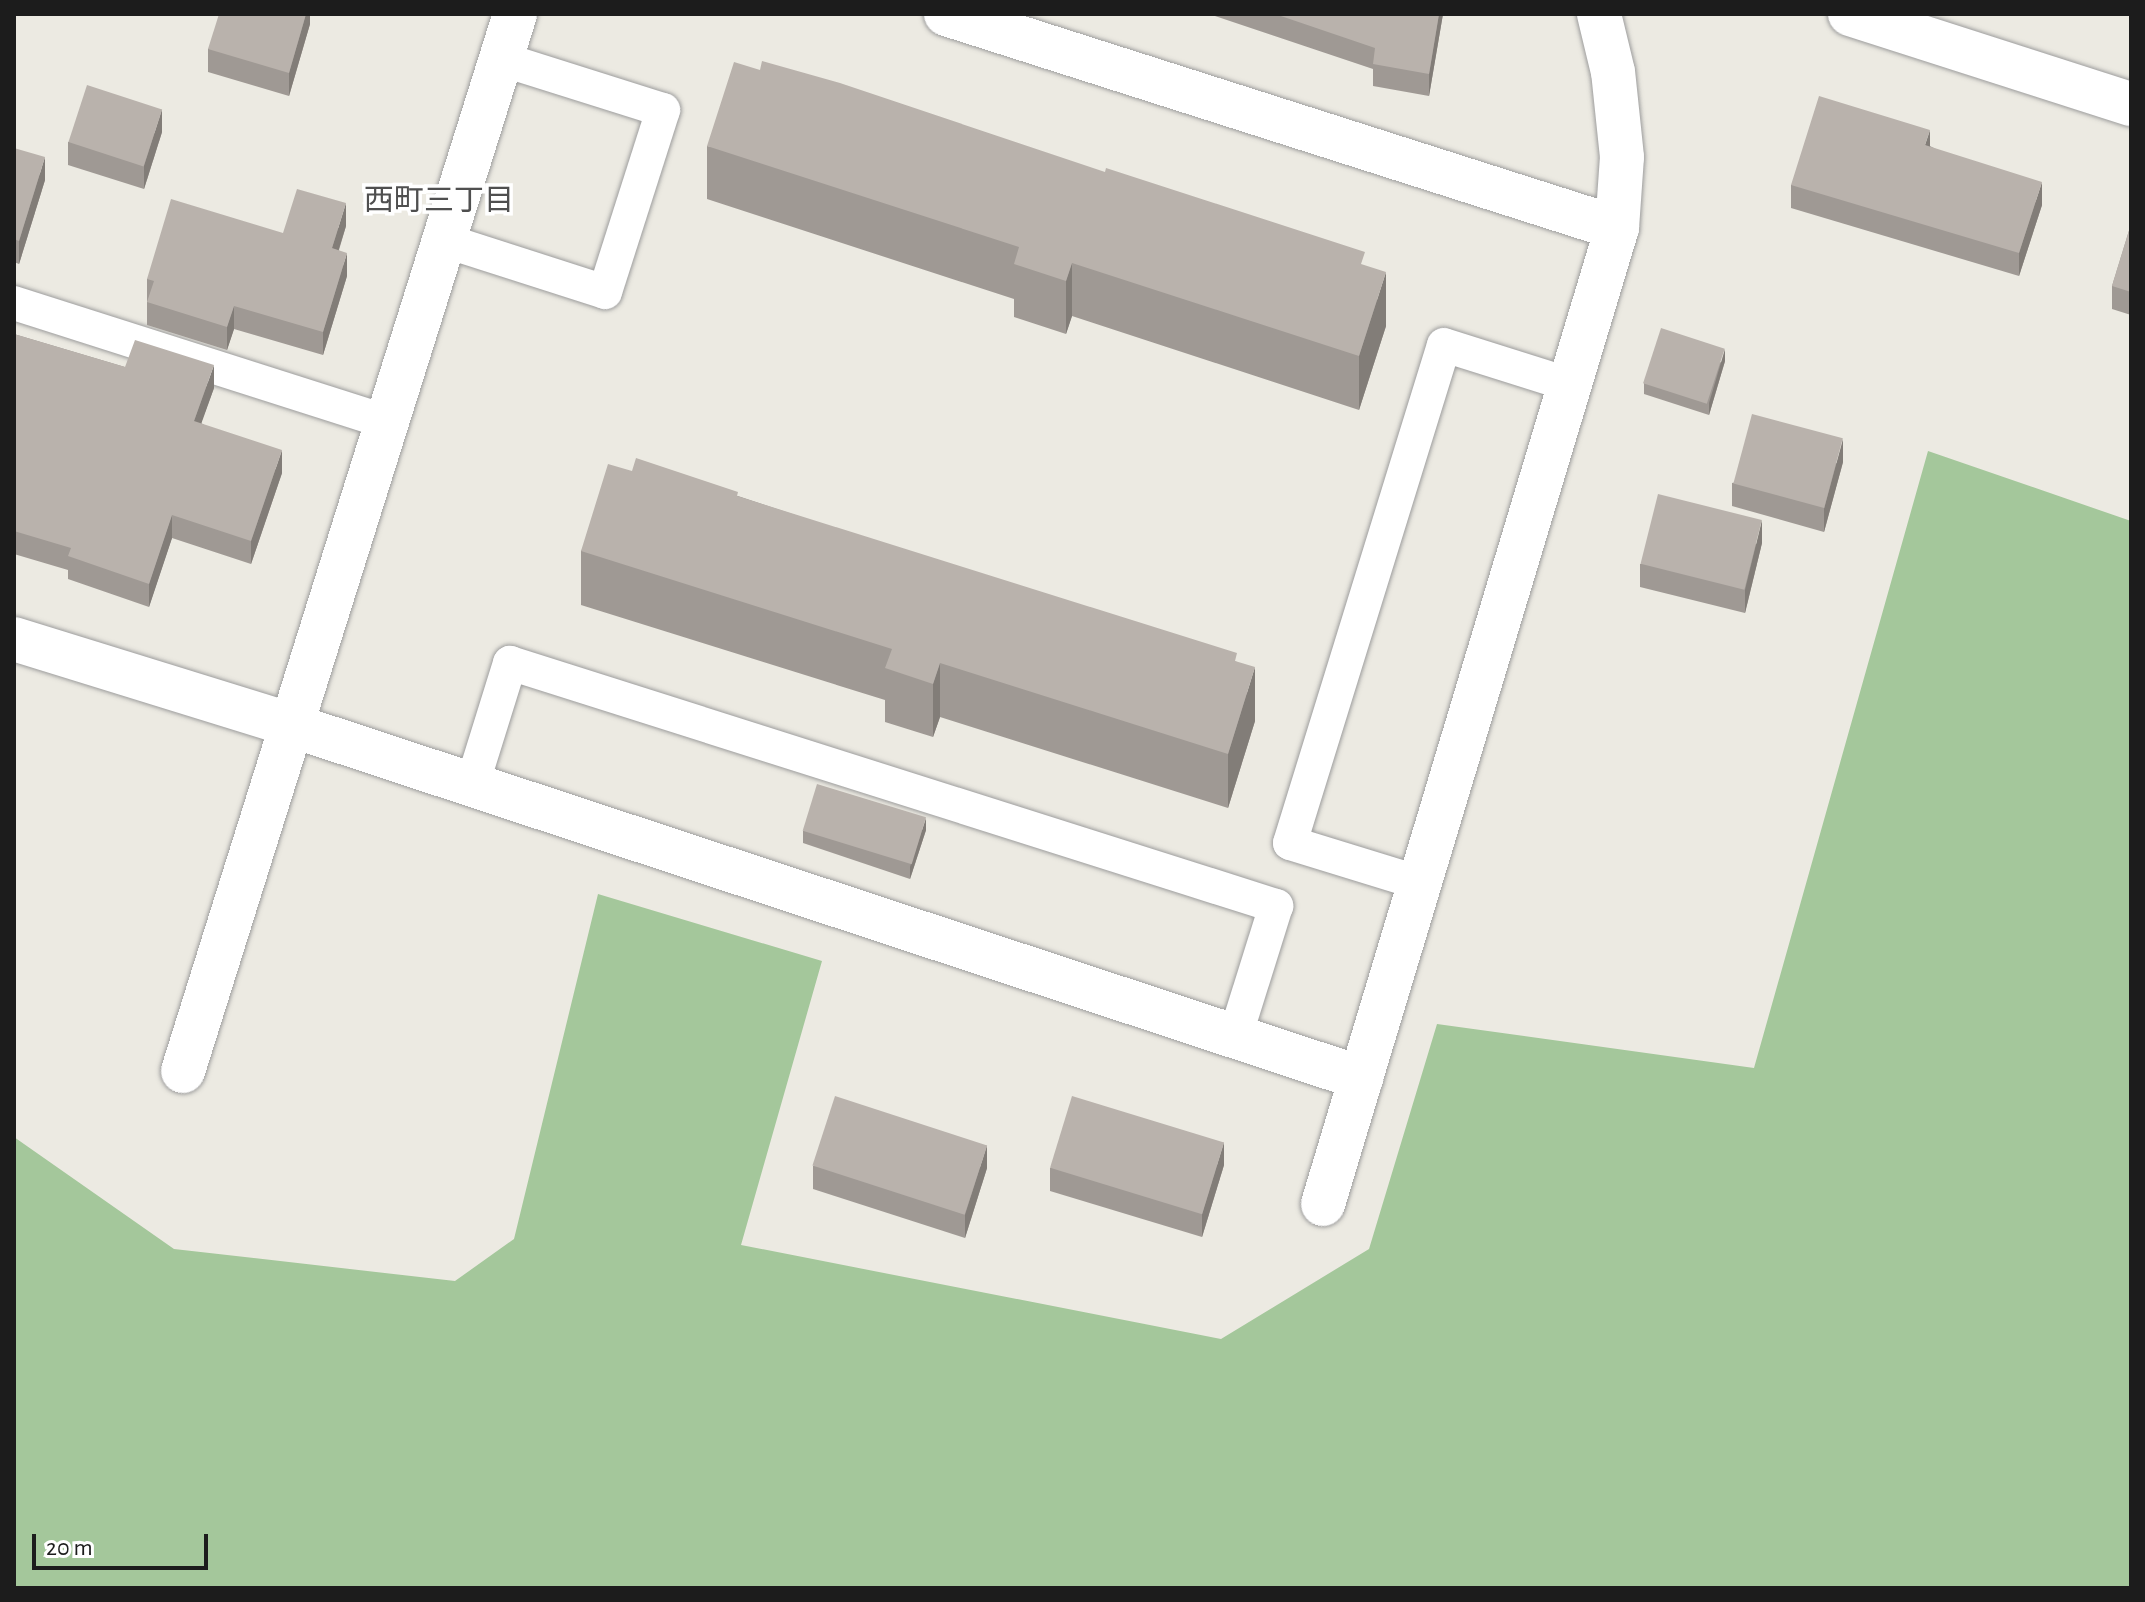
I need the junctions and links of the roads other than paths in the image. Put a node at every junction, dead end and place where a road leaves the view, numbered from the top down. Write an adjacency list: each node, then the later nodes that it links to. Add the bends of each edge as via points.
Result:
1 (515, 14): 5 (street)
2 (946, 14): 7 (street)
3 (1599, 14): 7 (street, via 1613,72 1622,157)
4 (1850, 14): 6 (street)
5 (501, 59): 8 (street); 8 (lane, via 663,110 605,292)
6 (2131, 104)
7 (1617, 228): 10 (street)
8 (443, 240): 11 (street)
9 (14, 303): 11 (lane)
10 (1571, 385): 15 (street); 15 (lane, via 1444,345 1290,843)
11 (386, 422): 13 (street)
12 (14, 639): 13 (street)
13 (291, 725): 14 (street); 17 (street)
14 (472, 785): 16 (street); 16 (lane, via 510,663 1276,906)
15 (1420, 883): 18 (street)
16 (1235, 1037): 18 (street)
17 (183, 1071)
18 (1361, 1078): 19 (street)
19 (1323, 1204)

